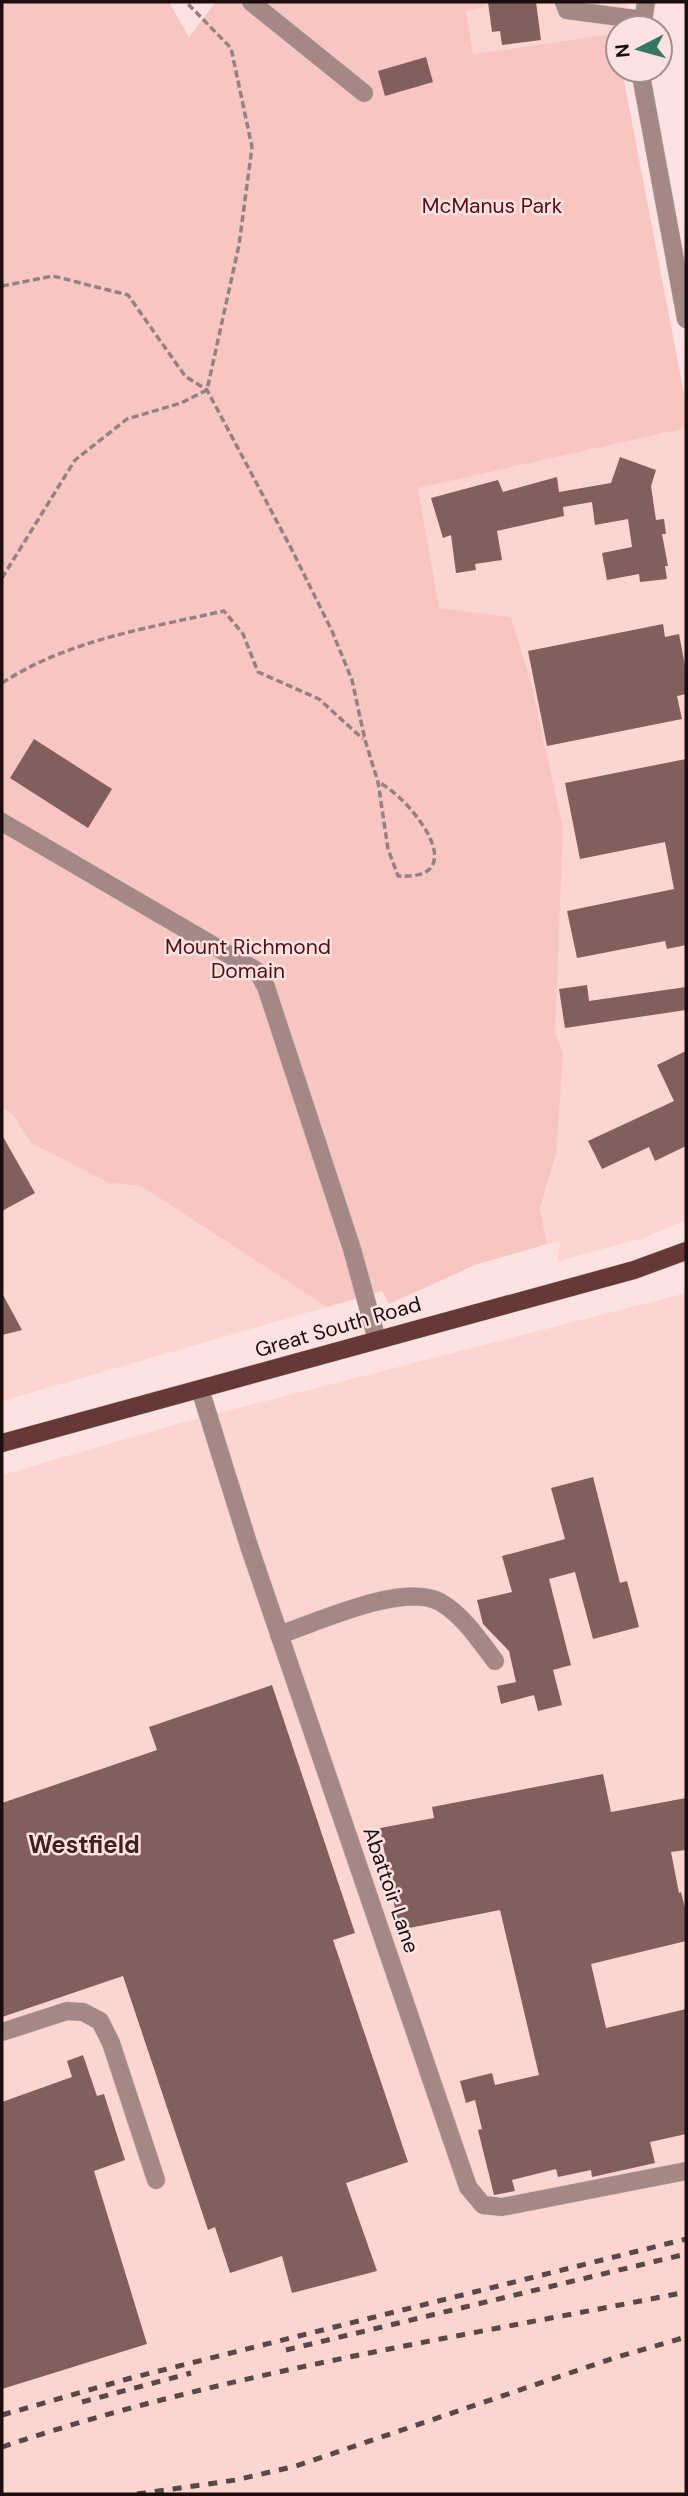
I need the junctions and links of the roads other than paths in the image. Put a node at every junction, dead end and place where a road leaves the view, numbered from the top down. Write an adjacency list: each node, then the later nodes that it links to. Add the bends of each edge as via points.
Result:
1 (251, 2): 5 (street)
2 (564, 2): 3 (street, via 567,10)
3 (604, 17)
4 (643, 84): 6 (street)
5 (363, 93)
6 (686, 319)
7 (2, 822): 9 (street, via 257,971 352,1249)
8 (686, 1251): 9 (main road, Great South Road, via 634,1270)
9 (377, 1340): 10 (main road, Great South Road)
10 (200, 1389): 11 (main road, Great South Road); 12 (street, Abattoir Lane)
11 (2, 1444)
12 (279, 1635): 13 (street, via 390,1598 416,1596 439,1601 455,1612); 15 (street, Abattoir Lane, via 468,2187 484,2205 502,2207)
13 (495, 1661)
14 (2, 2032): 16 (street, via 67,2011 83,2012 100,2021)
15 (686, 2171)
16 (156, 2180)

